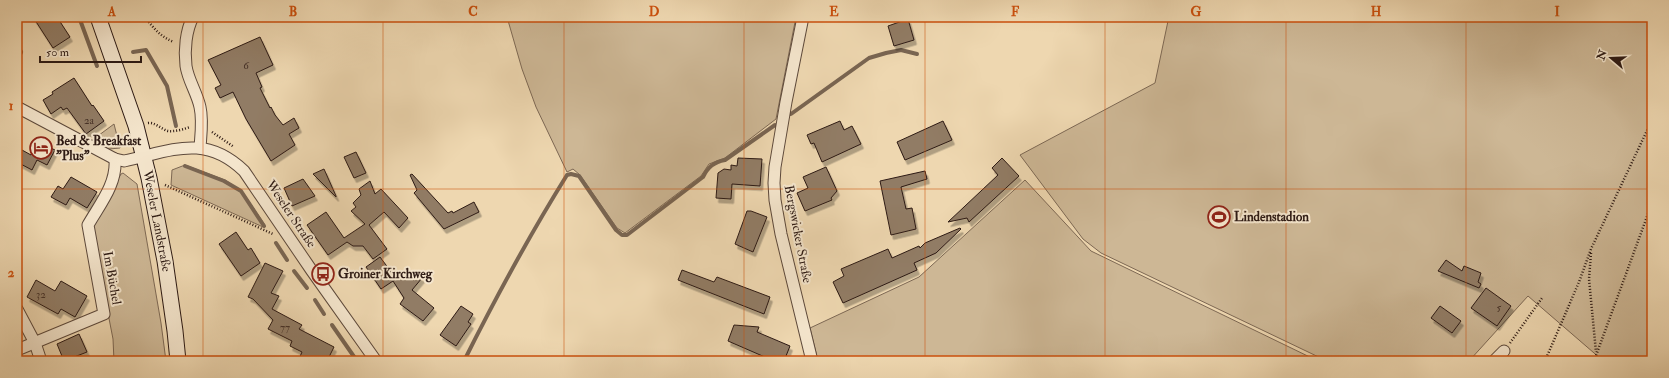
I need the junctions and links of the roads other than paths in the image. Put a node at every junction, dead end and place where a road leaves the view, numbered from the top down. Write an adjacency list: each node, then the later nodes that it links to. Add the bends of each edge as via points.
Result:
1 (98, 17): 8 (main road, Weseler Landstraße)
2 (193, 17): 7 (street, via 186,43 186,66 200,107)
3 (803, 17): 17 (street, Bergswicker Straße, via 786,102 774,183 781,234)
4 (17, 50): 5 (lane)
5 (17, 56)
6 (17, 107): 9 (street)
7 (200, 147): 8 (street, Weseler Straße, via 182,147); 16 (street, Weseler Straße, via 225,156 244,171)
8 (144, 156): 9 (street, via 124,161); 15 (main road, Weseler Landstraße, via 165,261)
9 (115, 159): 11 (street, Im Büchel, via 113,181 88,225 104,314)
10 (17, 309): 11 (street)
11 (35, 343): 12 (street, Im Büchel); 14 (street)
12 (17, 350)
13 (1504, 351): 18 (street)
14 (41, 361)
15 (178, 361)
16 (376, 361)
17 (812, 361)
18 (1494, 361)

